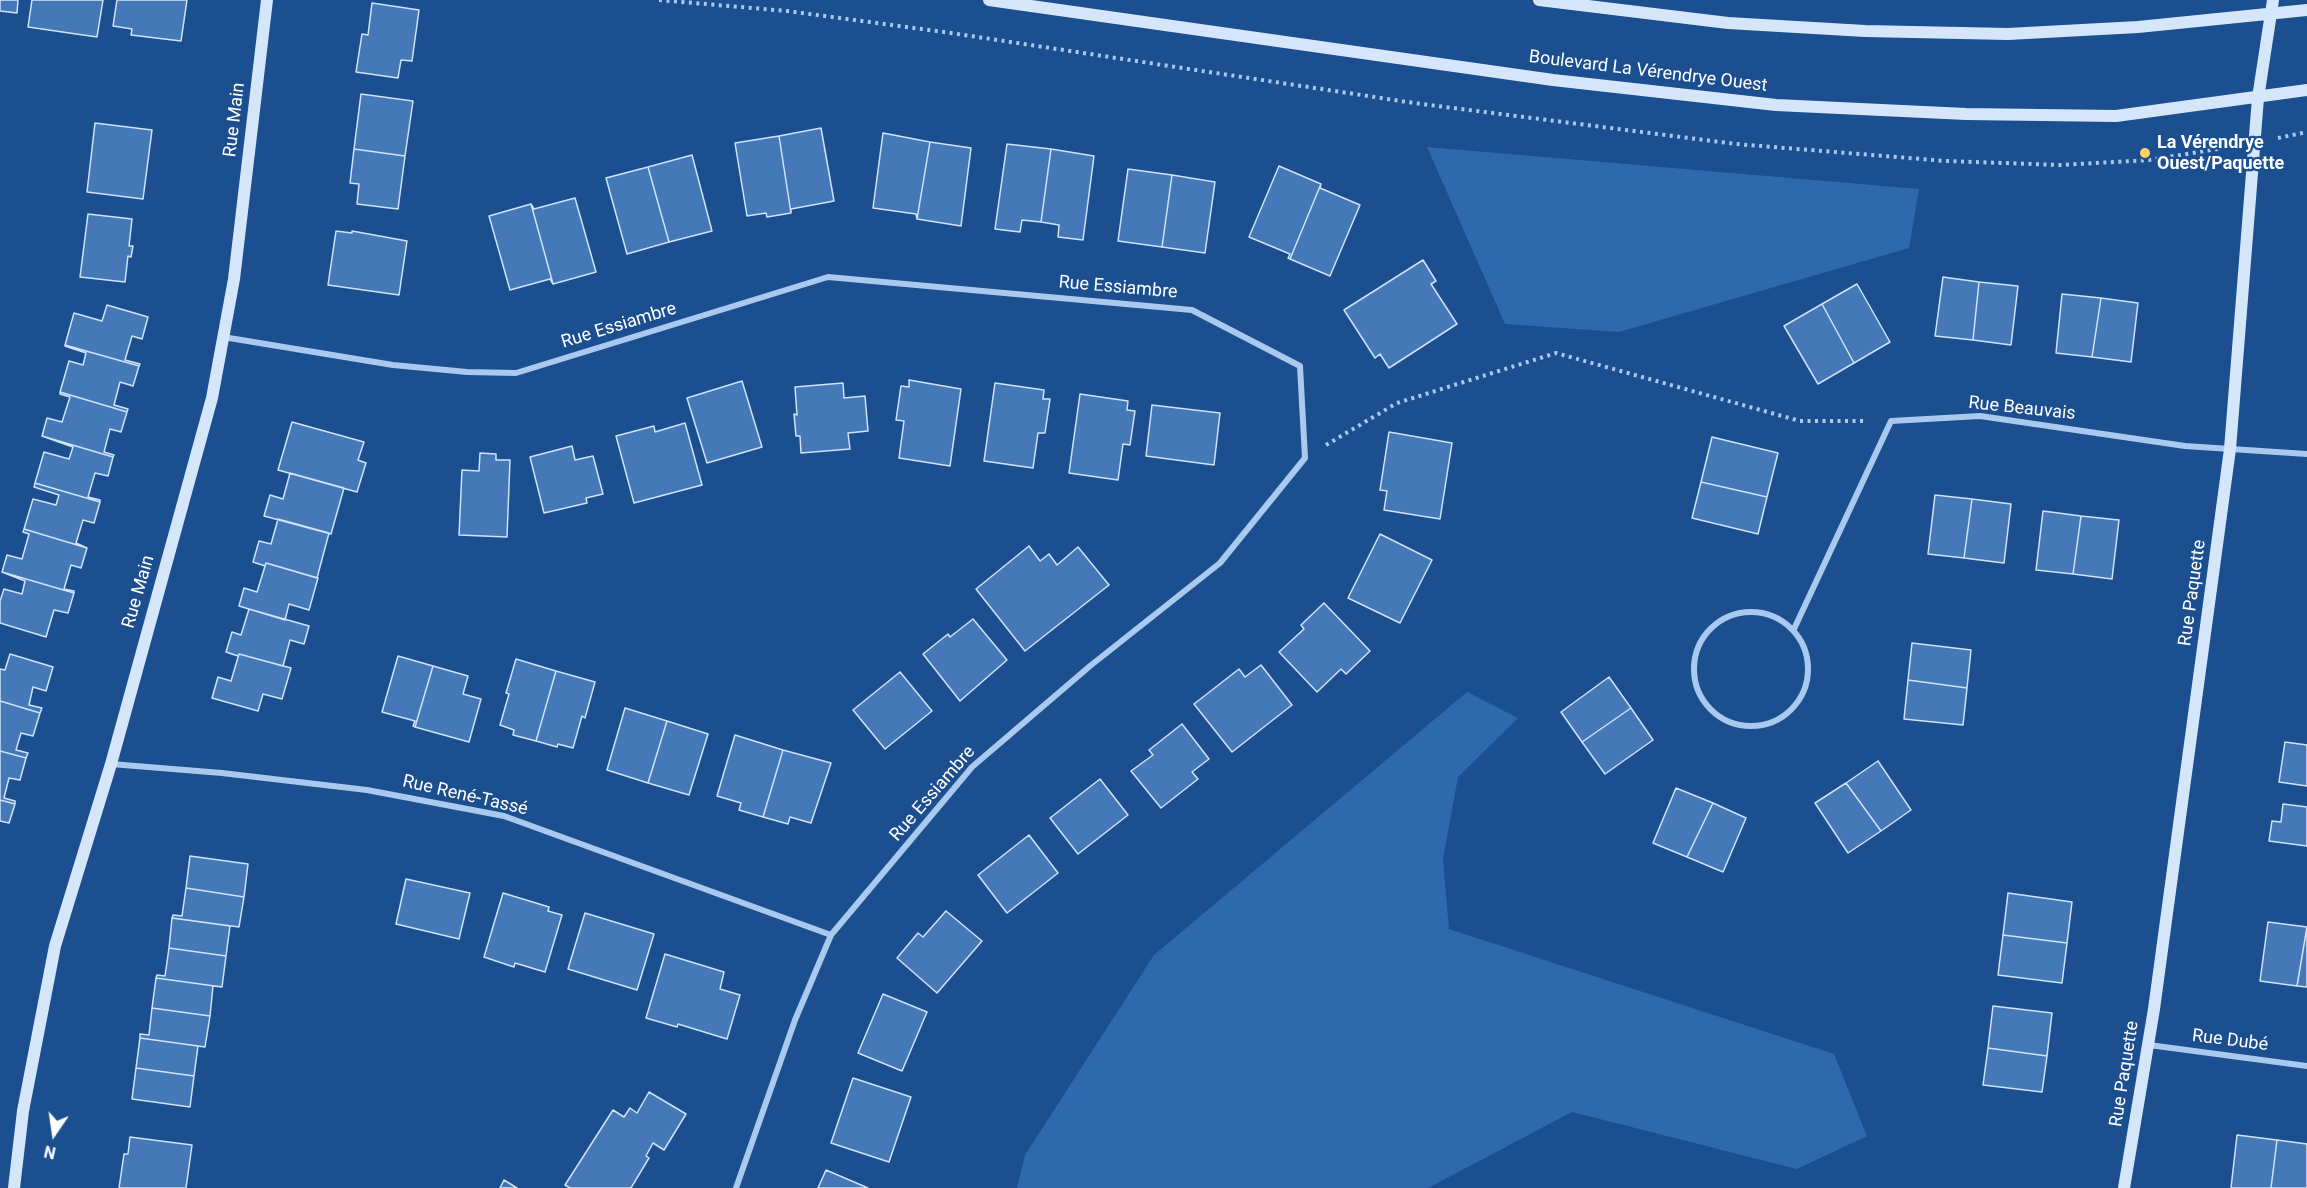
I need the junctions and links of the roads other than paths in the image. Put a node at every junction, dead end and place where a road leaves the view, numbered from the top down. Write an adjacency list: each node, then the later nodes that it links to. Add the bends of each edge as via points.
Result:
1 (267, 0): 9 (street, Rue Main, via 234,279)
2 (989, 0): 8 (street, Boulevard La Vérendrye Ouest, via 1553,80 1776,105 2116,116)
3 (1539, 0): 6 (street, via 1728,23 1865,32 2008,34)
4 (2273, 0): 6 (street, Rue Paquette)
5 (2307, 10): 6 (street)
6 (2271, 14): 8 (street, Rue Paquette)
7 (2307, 90): 8 (street, Boulevard La Vérendrye Ouest)
8 (2258, 98): 10 (street, Rue Paquette)
9 (223, 337): 13 (street, Rue Main, via 212,398); 14 (street, Rue Essiambre, via 393,365 516,373 828,277 1192,310 1300,366 1305,458 1220,563 1090,666 972,767)
10 (2230, 449): 11 (street, Rue Beauvais); 12 (street, Rue Beauvais, via 1980,416 1891,421); 15 (street, Rue Paquette)
11 (2307, 454)
12 (1794, 629): 12 (street, via 1808,654 1808,682 1796,706 1773,723 1745,727 1719,717 1700,696 1692,670 1699,642 1717,621 1743,610 1771,614)
13 (111, 764): 14 (street, Rue René-Tassé, via 367,790 504,816); 17 (street, Rue Main, via 56,946 23,1111)
14 (831, 935): 18 (street, Rue Essiambre, via 795,1020)
15 (2149, 1045): 16 (street, Rue Dubé); 19 (street, Rue Paquette)
16 (2307, 1066)
17 (14, 1188)
18 (736, 1188)
19 (2124, 1188)

